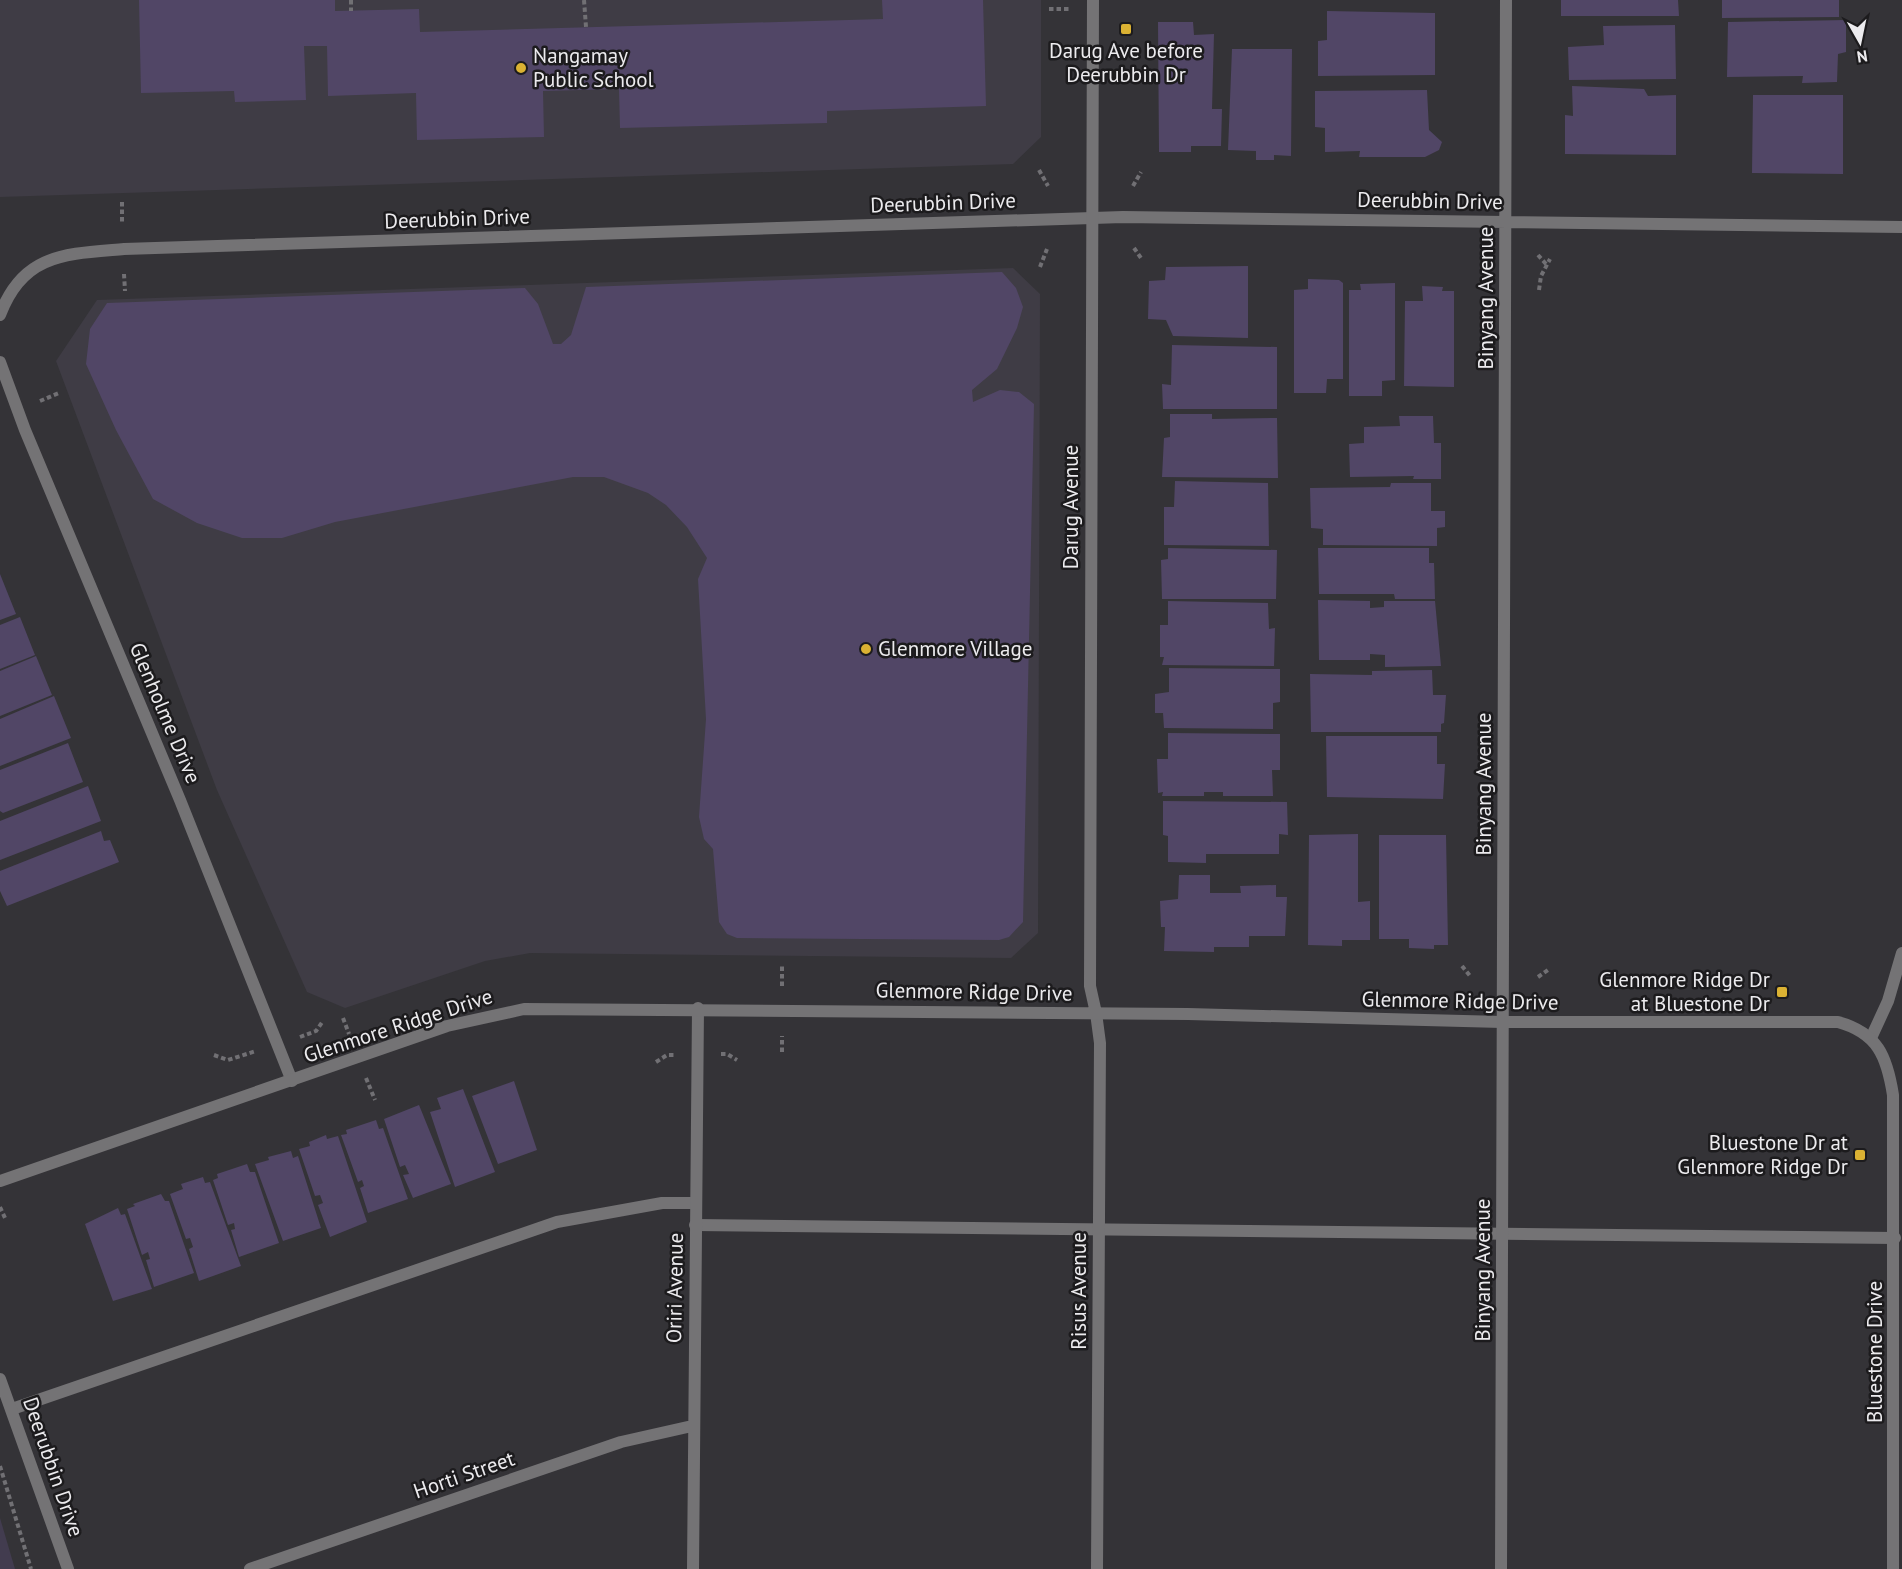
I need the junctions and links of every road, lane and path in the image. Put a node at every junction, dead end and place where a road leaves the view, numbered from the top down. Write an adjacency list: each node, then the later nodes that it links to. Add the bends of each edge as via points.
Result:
1 (351, 0): 5 (path)
2 (584, 0): 6 (path)
3 (1093, 0): 11 (street, Darug Avenue)
4 (1506, 0): 12 (street, Binyang Avenue)
5 (351, 11)
6 (586, 27)
7 (1039, 170): 9 (path)
8 (1142, 172): 10 (path)
9 (1048, 186)
10 (1133, 186)
11 (1090, 218): 12 (street, Deerubbin Drive); 21 (street, Deerubbin Drive, via 124,249 57,258); 31 (street, Darug Avenue, via 1090,986)
12 (1506, 222): 13 (street, Deerubbin Drive); 32 (street, Binyang Avenue)
13 (1902, 226)
14 (1134, 248): 17 (path)
15 (1047, 249): 20 (path)
16 (1538, 255): 19 (path)
17 (1141, 258)
18 (1550, 260): 19 (path)
19 (1546, 264): 22 (path)
20 (1040, 267)
21 (4, 290): 23 (street)
22 (1539, 290)
23 (0, 315)
24 (0, 362): 34 (street, Glenholme Drive)
25 (1902, 953): 33 (street, via 1888,1001)
26 (1462, 966): 28 (path)
27 (1548, 970): 29 (path)
28 (1470, 976)
29 (1538, 977)
30 (698, 1008): 31 (street, Glenmore Ridge Drive); 34 (street, Glenmore Ridge Drive, via 565,1007 485,1015); 36 (street, Oriri Avenue)
31 (1096, 1014): 32 (street, Glenmore Ridge Drive); 40 (street, Risus Avenue, via 1100,1042)
32 (1502, 1022): 33 (street, Glenmore Ridge Drive, via 1838,1022); 41 (street, Binyang Avenue)
33 (1871, 1038): 42 (street, Bluestone Drive, via 1889,1073 1894,1134)
34 (292, 1081): 35 (street, Glenmore Ridge Drive)
35 (0, 1182)
36 (695, 1203): 39 (street, Oriri Avenue); 44 (street, via 662,1203 557,1222)
37 (0, 1207): 38 (path)
38 (5, 1218)
39 (695, 1225): 40 (street); 45 (street, Oriri Avenue)
40 (1099, 1229): 41 (street); 51 (street, Risus Avenue)
41 (1503, 1236): 42 (street); 52 (street, Binyang Avenue)
42 (1894, 1238): 53 (street, Bluestone Drive)
43 (0, 1379): 44 (street, Deerubbin Drive)
44 (12, 1409): 48 (street, Deerubbin Drive)
45 (692, 1426): 49 (street, Horti Street, via 621,1442); 50 (street, Oriri Avenue)
46 (0, 1466): 47 (path)
47 (31, 1569)
48 (68, 1569)
49 (250, 1569)
50 (693, 1569)
51 (1097, 1569)
52 (1501, 1569)
53 (1893, 1569)

